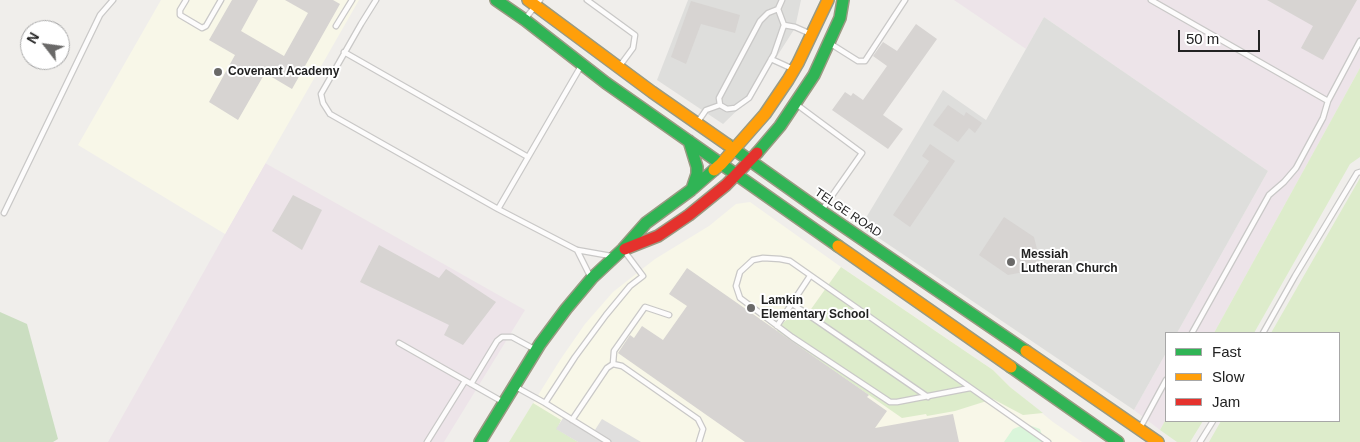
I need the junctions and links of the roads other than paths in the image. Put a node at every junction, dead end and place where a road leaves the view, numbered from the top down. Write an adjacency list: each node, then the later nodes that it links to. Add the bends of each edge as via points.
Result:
1 (113, 0): 40 (lane, via 100,15)
2 (186, 0): 3 (lane, via 180,15 202,28)
3 (222, 0)
4 (352, 0): 17 (lane)
5 (376, 0): 21 (lane)
6 (496, 0): 15 (main road)
7 (587, 0): 24 (lane, via 635,35 633,48)
8 (782, 0): 14 (lane)
9 (828, 0): 18 (main road)
10 (843, 0): 20 (main road, via 840,18)
11 (905, 0): 20 (lane, via 865,61 858,61)
12 (1151, 0): 26 (lane)
13 (534, 2): 15 (lane); 24 (main road, TELGE ROAD)
14 (778, 8): 16 (lane); 28 (lane, via 760,21 719,98)
15 (525, 20): 23 (main road)
16 (784, 25): 18 (lane); 22 (lane)
17 (336, 26)
18 (812, 34): 25 (main road)
19 (1360, 41): 26 (lane)
20 (829, 43): 27 (main road)
21 (344, 52): 32 (lane); 38 (lane, via 321,94 330,114)
22 (771, 59): 25 (lane); 28 (lane, via 749,98 735,108 727,109)
23 (582, 64): 30 (main road); 32 (lane)
24 (618, 67): 29 (main road, TELGE ROAD)
25 (794, 70): 31 (main road, via 765,114)
26 (1328, 101): 48 (lane, via 1323,118 1300,161 1269,195)
27 (796, 104): 33 (main road); 39 (lane, via 862,153)
28 (720, 105): 29 (lane, via 706,110)
29 (697, 123): 31 (main road, TELGE ROAD)
30 (689, 141): 34 (main road); 37 (main road, via 697,167)
31 (735, 150): 33 (main road, TELGE ROAD); 34 (main road)
32 (528, 157): 38 (lane)
33 (750, 161): 36 (main road); 39 (main road, TELGE ROAD)
34 (721, 164): 36 (main road); 37 (main road)
35 (1360, 172): 49 (lane, via 1357,172)
36 (736, 175): 42 (main road, via 705,203 658,236); 54 (main road)
37 (691, 190): 42 (main road, via 646,223)
38 (498, 209): 41 (lane)
39 (821, 211): 52 (main road, TELGE ROAD)
40 (4, 213)
41 (577, 250): 42 (lane); 44 (lane)
42 (619, 253): 44 (main road); 62 (lane, via 643,276 630,286 606,315)
43 (810, 276): 45 (lane); 47 (lane, via 790,262 763,258 753,260 740,272 736,286 740,298); 59 (lane)
44 (592, 278): 51 (main road)
45 (792, 303): 47 (lane); 60 (lane)
46 (670, 316): 53 (lane, via 645,307 614,351)
47 (776, 326): 60 (lane, via 890,402)
48 (1193, 332)
49 (1265, 332)
50 (399, 343): 55 (lane)
51 (537, 350): 57 (lane, via 512,338 502,337); 58 (main road)
52 (1040, 360): 54 (main road); 65 (main road, TELGE ROAD)
53 (613, 364): 63 (lane); 69 (lane, via 622,366 698,419 703,429)
54 (1027, 378): 71 (main road)
55 (465, 380): 57 (lane); 66 (lane)
56 (1165, 382): 65 (lane)
57 (471, 384): 61 (lane)
58 (514, 386): 61 (main road); 62 (lane)
59 (970, 388): 60 (lane); 70 (lane)
60 (928, 397)
61 (504, 403): 67 (main road)
62 (545, 403): 63 (lane)
63 (572, 420): 68 (lane)
64 (1212, 422): 73 (lane)
65 (1139, 429): 72 (main road, TELGE ROAD)
66 (427, 442)
67 (480, 442)
68 (608, 442)
69 (699, 442)
70 (1048, 442)
71 (1118, 442)
72 (1158, 442)
73 (1200, 442)

